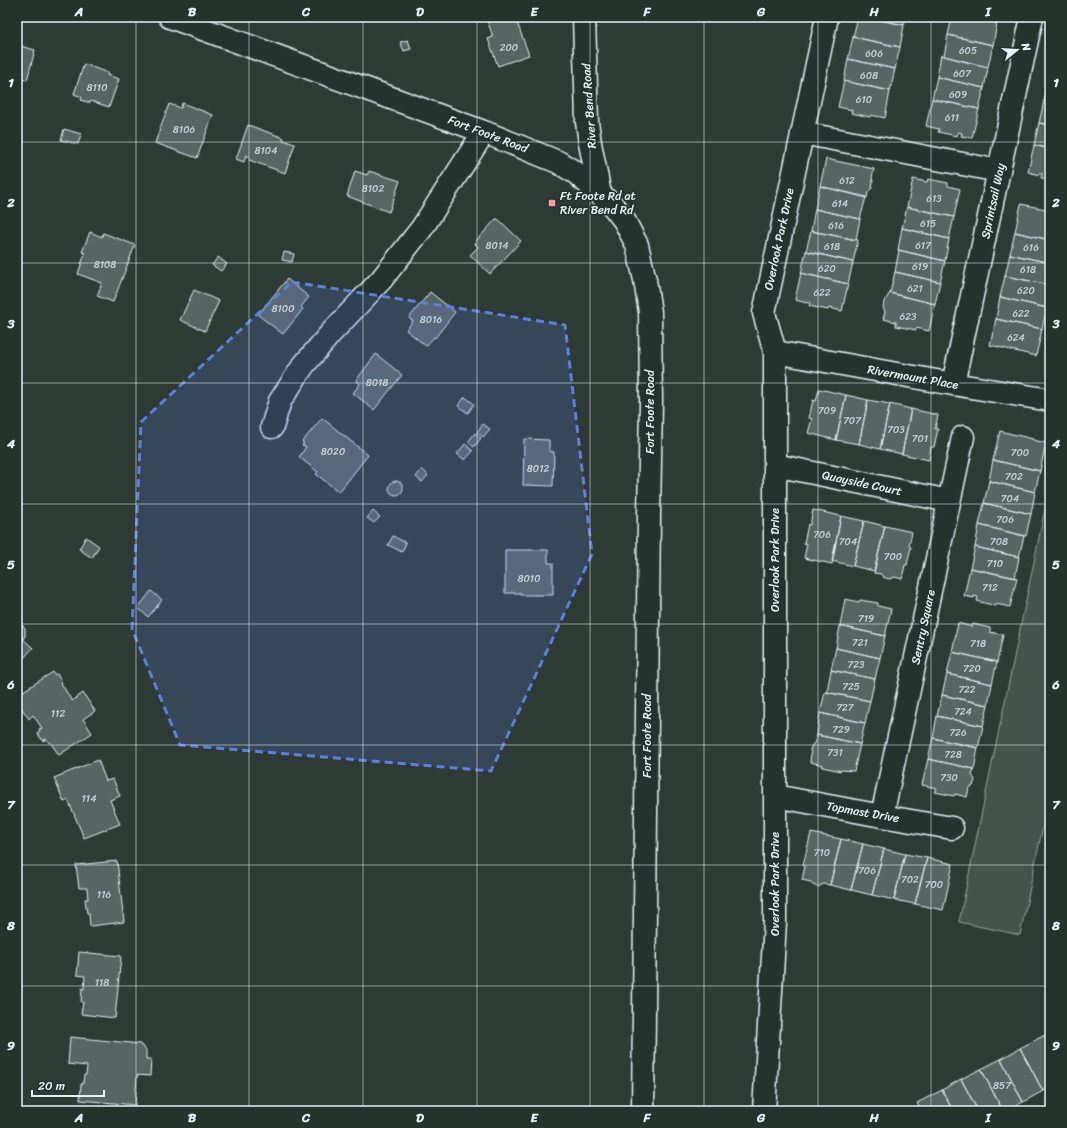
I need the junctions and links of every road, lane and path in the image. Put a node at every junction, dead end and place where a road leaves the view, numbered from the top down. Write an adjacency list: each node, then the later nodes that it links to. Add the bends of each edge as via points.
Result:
1 (170, 17): 5 (street, Fort Foote Road)
2 (584, 17): 8 (street, River Bend Road, via 587,122)
3 (827, 17): 6 (street, Overlook Park Drive)
4 (1032, 17): 7 (street, Sprintsail Way)
5 (484, 132): 8 (street, Fort Foote Road, via 558,162 576,173); 12 (street, via 413,240 382,280 303,366 280,401)
6 (802, 133): 7 (street); 9 (street, Overlook Park Drive, via 764,313)
7 (999, 171): 10 (street, Sprintsail Way)
8 (600, 194): 19 (street, Fort Foote Road, via 624,220 637,245 650,312)
9 (775, 352): 10 (street, Rivermount Place); 14 (street, Overlook Park Drive)
10 (954, 384): 11 (street, Rivermount Place)
11 (1050, 400)
12 (272, 427)
13 (963, 437): 15 (street, Sentry Square)
14 (775, 465): 15 (street, Quayside Court); 16 (street, Overlook Park Drive)
15 (949, 501): 17 (street, Sentry Square)
16 (775, 796): 17 (street, Topmast Drive); 20 (street, Overlook Park Drive, via 775,922)
17 (882, 816): 18 (street, Topmast Drive)
18 (952, 828)
19 (643, 1111)
20 (764, 1111)

